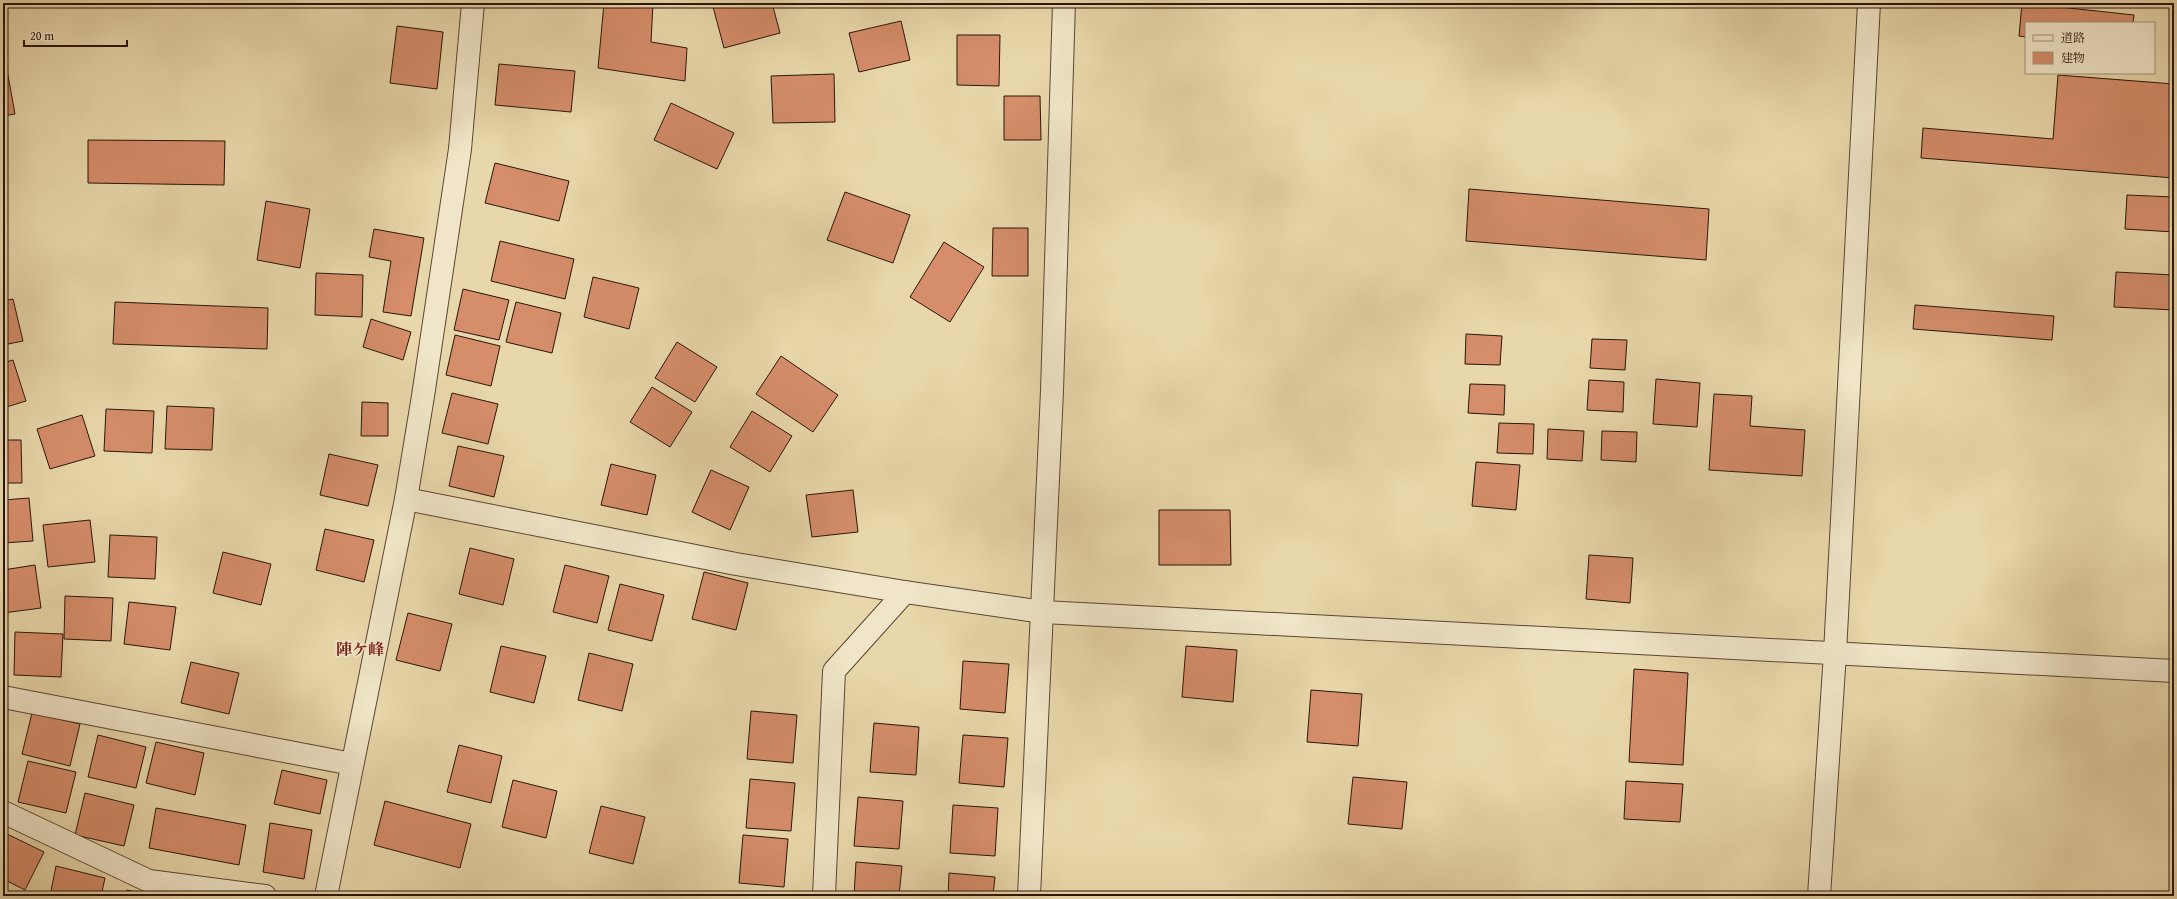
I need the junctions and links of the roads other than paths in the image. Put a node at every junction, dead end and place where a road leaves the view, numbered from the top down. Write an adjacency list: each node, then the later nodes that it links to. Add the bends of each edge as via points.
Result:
1 (473, 3): 4 (street, via 460,149)
2 (1064, 3): 6 (street, via 1053,383)
3 (1869, 3): 7 (street)
4 (406, 499): 5 (street, via 736,564); 10 (street)
5 (905, 592): 6 (street); 14 (street, via 834,671)
6 (1042, 612): 7 (street); 15 (street)
7 (1835, 653): 8 (street); 16 (street)
8 (2174, 671)
9 (3, 697): 10 (street)
10 (352, 764): 13 (street)
11 (3, 812): 12 (street, via 149,881)
12 (265, 896)
13 (326, 896)
14 (824, 896)
15 (1029, 896)
16 (1819, 896)

